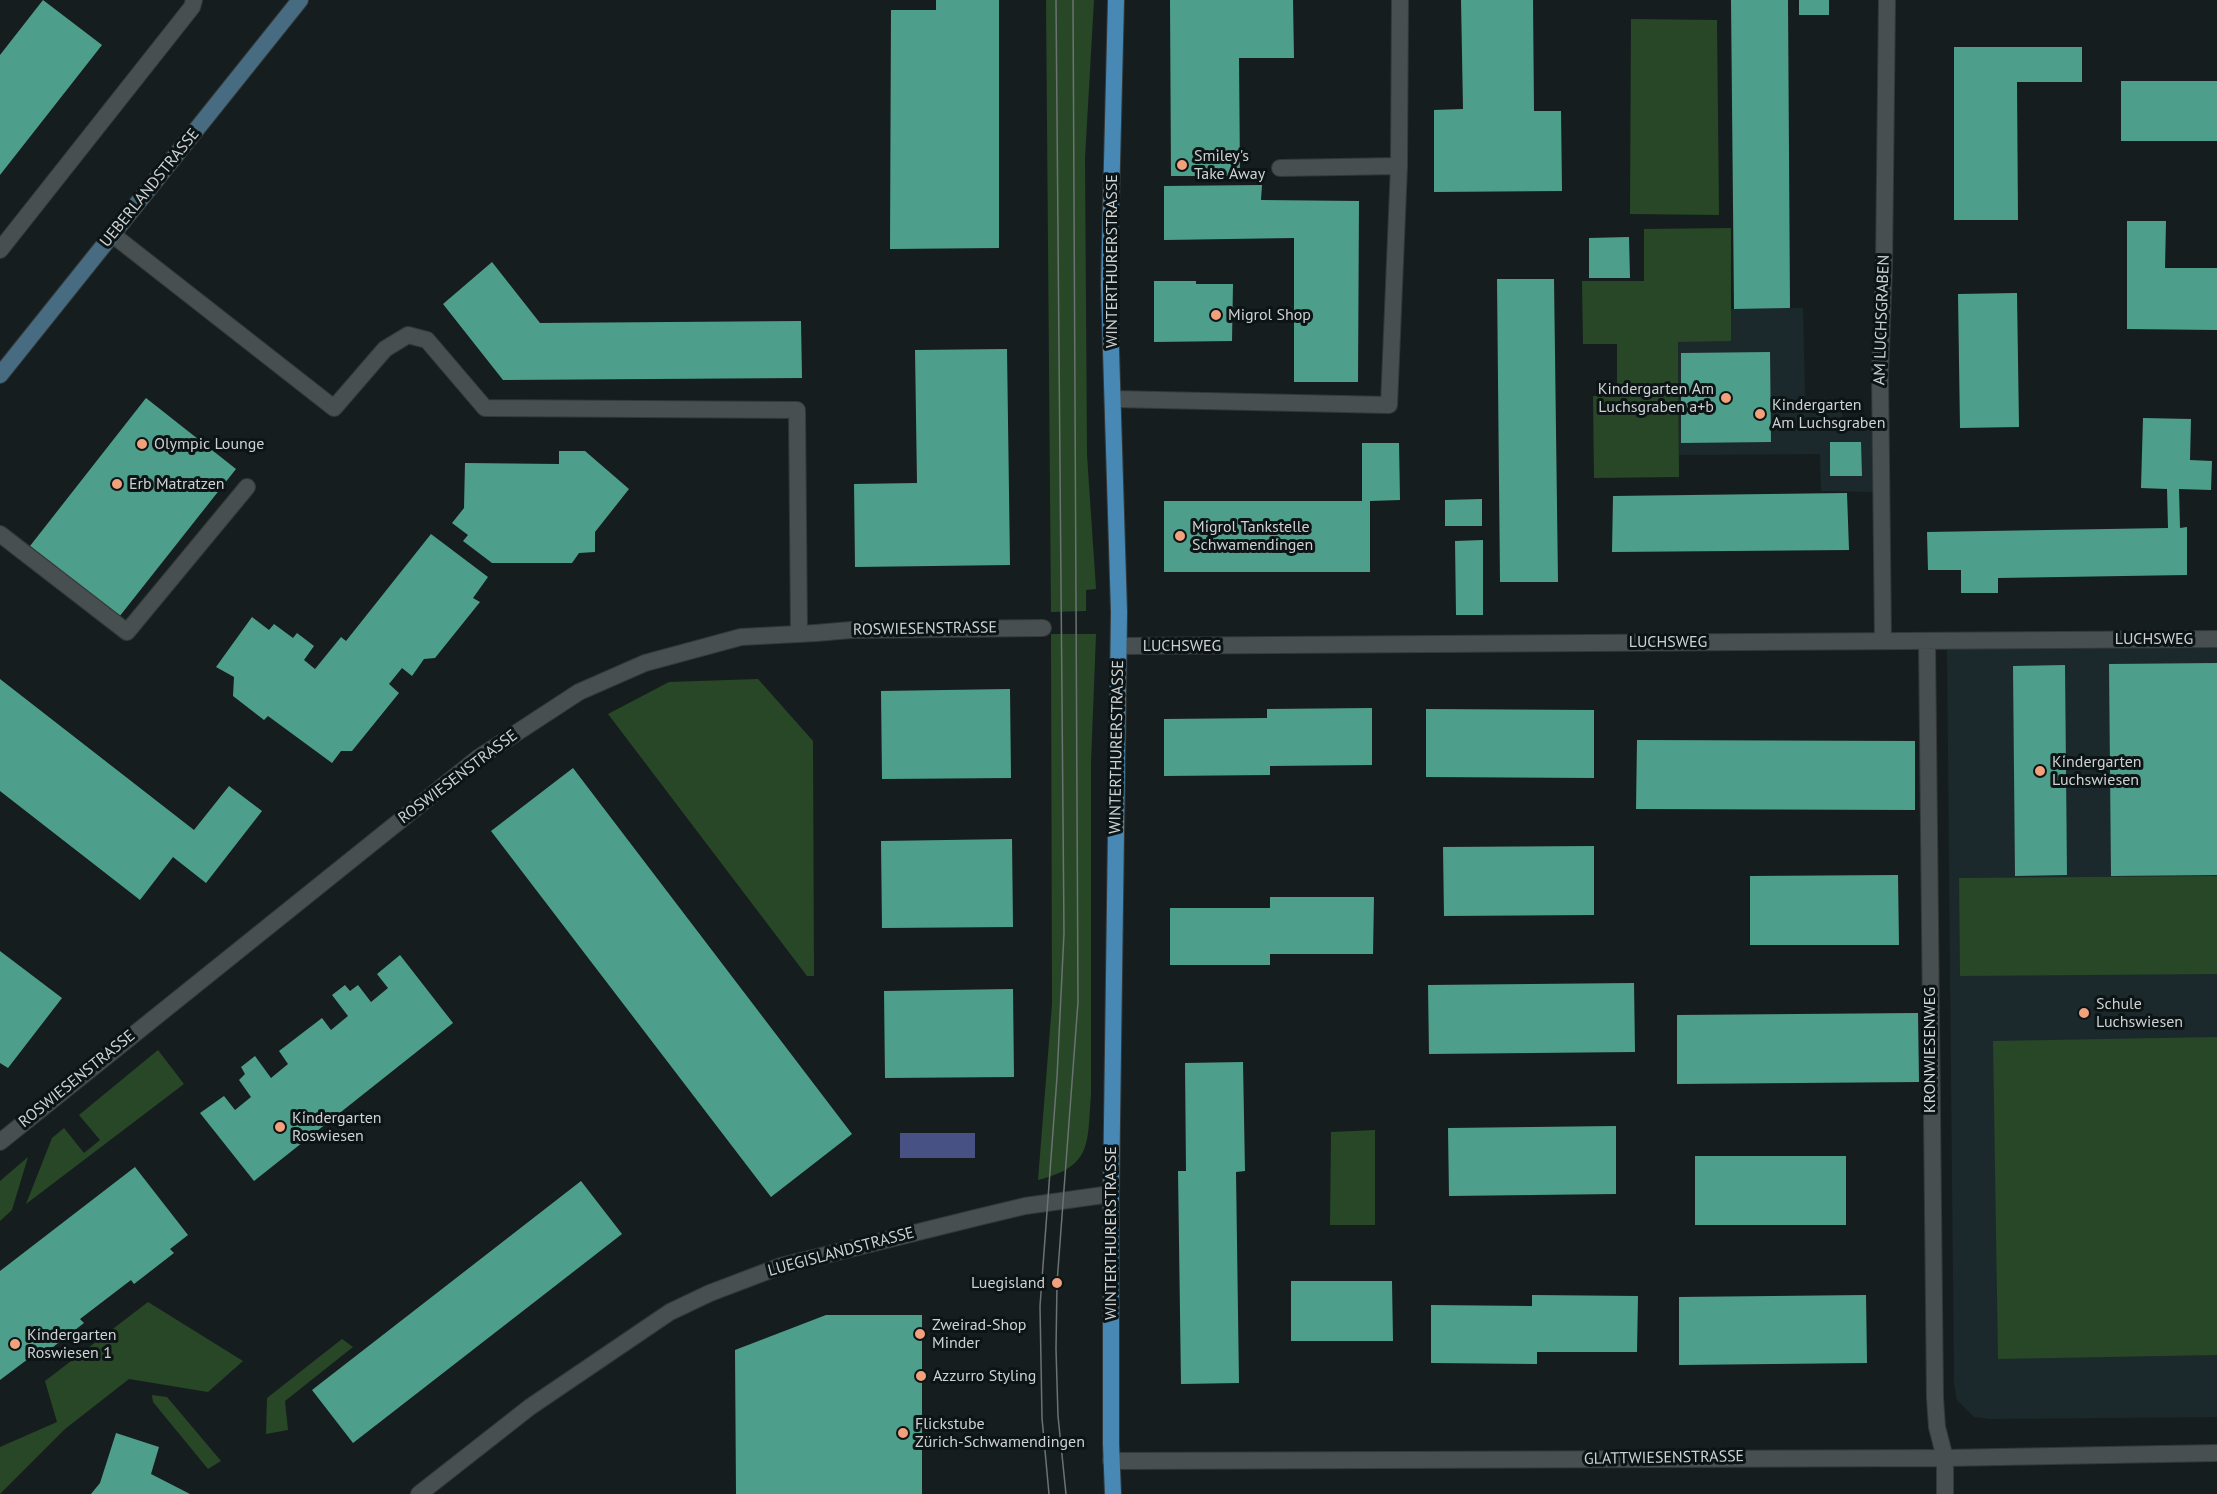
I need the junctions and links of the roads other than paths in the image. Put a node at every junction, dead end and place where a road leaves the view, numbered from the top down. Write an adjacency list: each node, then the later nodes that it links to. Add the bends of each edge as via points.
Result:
1 (194, 0): 9 (street)
2 (300, 0): 8 (main road, UEBERLANDSTRASSE)
3 (1116, 0): 11 (main road, WINTERTHURERSTRASSE, via 1109,285)
4 (1400, 0): 6 (street)
5 (1887, 0): 17 (street, AM LUCHSGRABEN, via 1880,374)
6 (1399, 166): 7 (street); 11 (street, via 1389,405)
7 (1280, 168)
8 (113, 235): 10 (main road, UEBERLANDSTRASSE); 15 (street, via 334,408 385,349 408,335 427,340 485,408 797,410)
9 (0, 250)
10 (0, 375)
11 (1113, 399): 19 (main road, WINTERTHURERSTRASSE)
12 (247, 487): 13 (street, via 127,632)
13 (0, 534)
14 (1042, 628): 15 (street, ROSWIESENSTRASSE)
15 (808, 634): 20 (street, ROSWIESENSTRASSE, via 741,637 645,663 579,692 478,758)
16 (2217, 639): 18 (street, LUCHSWEG)
17 (1883, 641): 18 (street, LUCHSWEG); 19 (street, LUCHSWEG)
18 (1927, 641): 23 (street, KRONWIESENWEG, via 1935,1398)
19 (1119, 646): 21 (main road, WINTERTHURERSTRASSE)
20 (0, 1142)
21 (1111, 1194): 24 (main road, WINTERTHURERSTRASSE); 25 (street, LUEGISLANDSTRASSE, via 1025,1206 906,1235 781,1266 710,1293 670,1312 530,1407)
22 (2217, 1453): 23 (street, GLATTWIESENSTRASSE)
23 (1945, 1458): 24 (street, GLATTWIESENSTRASSE); 27 (street, KRONWIESENWEG)
24 (1111, 1461): 26 (main road, WINTERTHURERSTRASSE)
25 (419, 1494)
26 (1113, 1494)
27 (1945, 1494)

